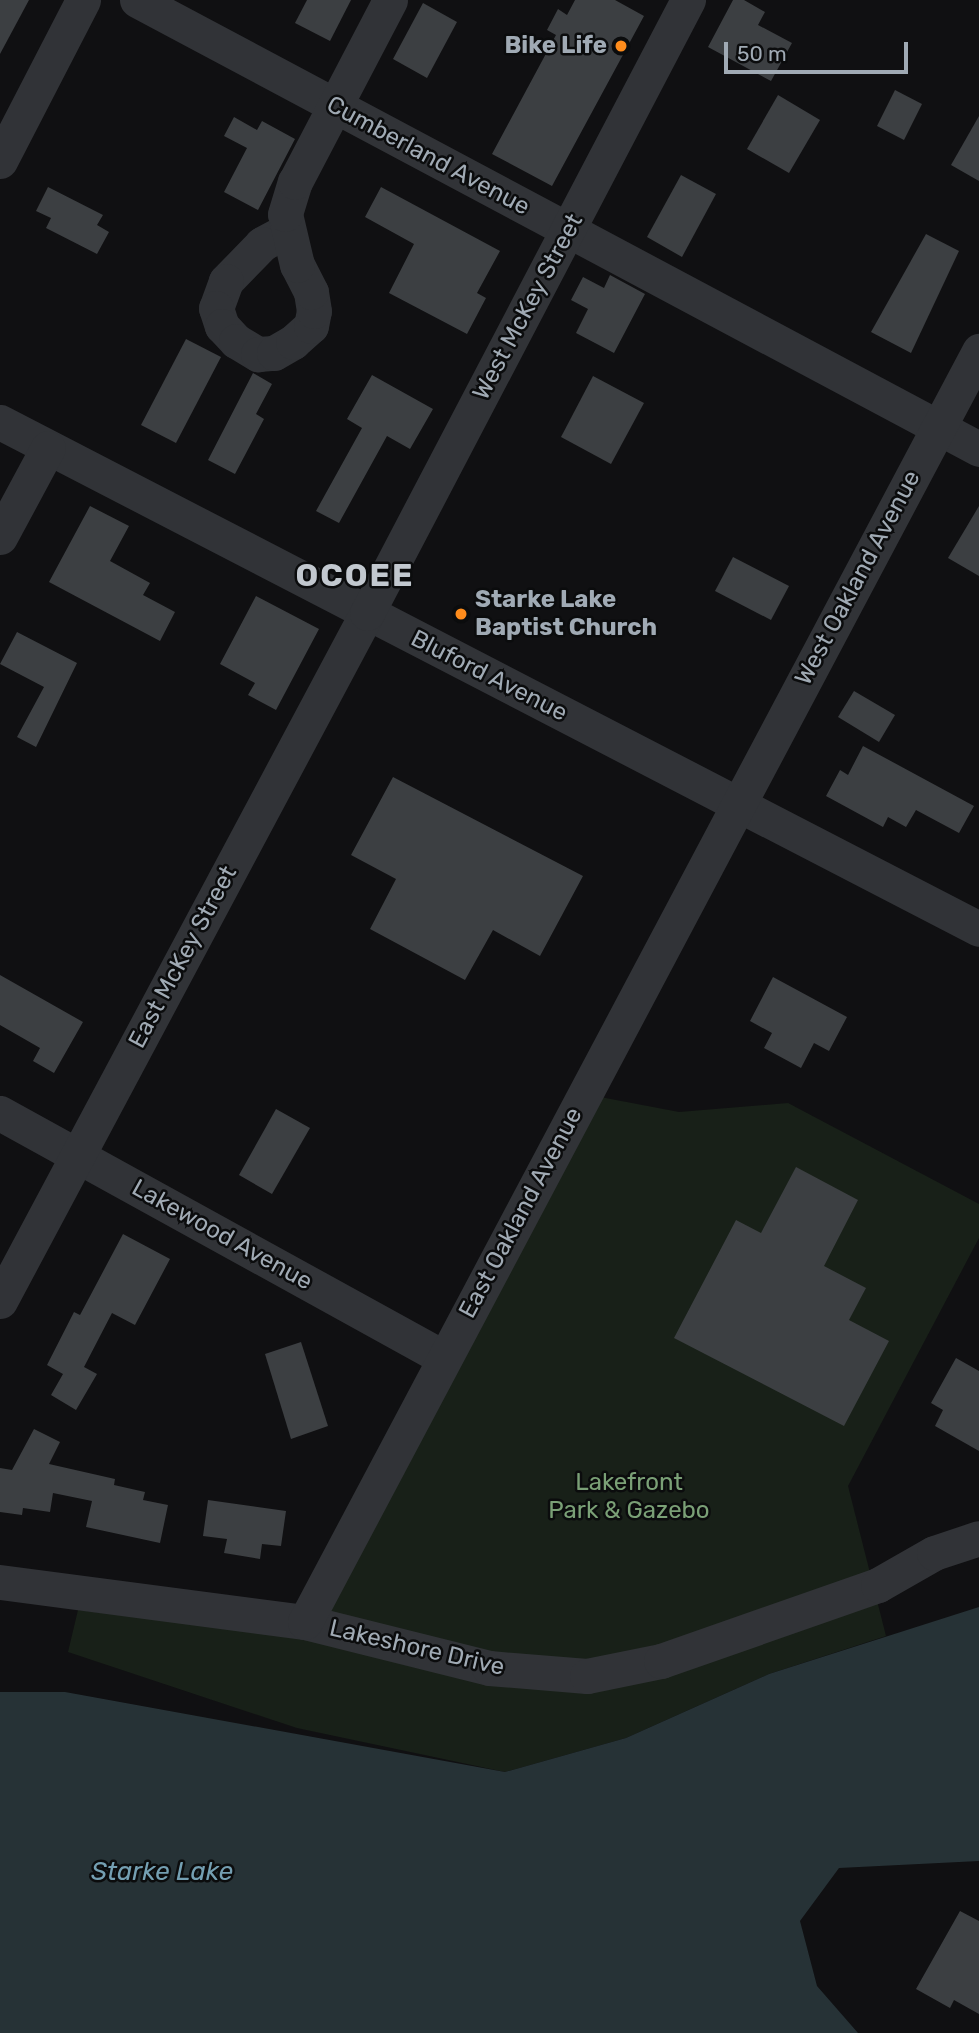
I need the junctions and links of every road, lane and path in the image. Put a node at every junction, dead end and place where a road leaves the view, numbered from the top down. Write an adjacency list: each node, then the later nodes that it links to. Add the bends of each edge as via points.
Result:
1 (83, 0): 6 (street)
2 (137, 0): 5 (street, Cumberland Avenue)
3 (390, 0): 5 (street)
4 (688, 0): 8 (street, West McKey Street)
5 (334, 106): 7 (street, via 295,182 285,214); 8 (street, Cumberland Avenue)
6 (0, 160)
7 (288, 229)
8 (567, 231): 11 (street, Cumberland Avenue); 15 (street, West McKey Street)
9 (979, 351): 11 (street, West Oakland Avenue)
10 (0, 422): 12 (street, Bluford Avenue)
11 (938, 427): 13 (street, Cumberland Avenue); 16 (street, West Oakland Avenue)
12 (48, 448): 14 (street); 15 (street, Bluford Avenue)
13 (979, 449)
14 (0, 537)
15 (367, 613): 16 (street, Bluford Avenue); 19 (street, East McKey Street)
16 (738, 805): 17 (street, Bluford Avenue); 21 (street, East Oakland Avenue)
17 (979, 929)
18 (0, 1113): 19 (street, Lakewood Avenue)
19 (78, 1155): 20 (street, East McKey Street); 21 (street, Lakewood Avenue)
20 (0, 1301)
21 (443, 1358): 24 (street, East Oakland Avenue)
22 (979, 1538): 24 (street, Lakeshore Drive, via 934,1553 878,1585 661,1661 587,1676 489,1668)
23 (0, 1582): 24 (street, Lakeshore Drive)
24 (305, 1622)

